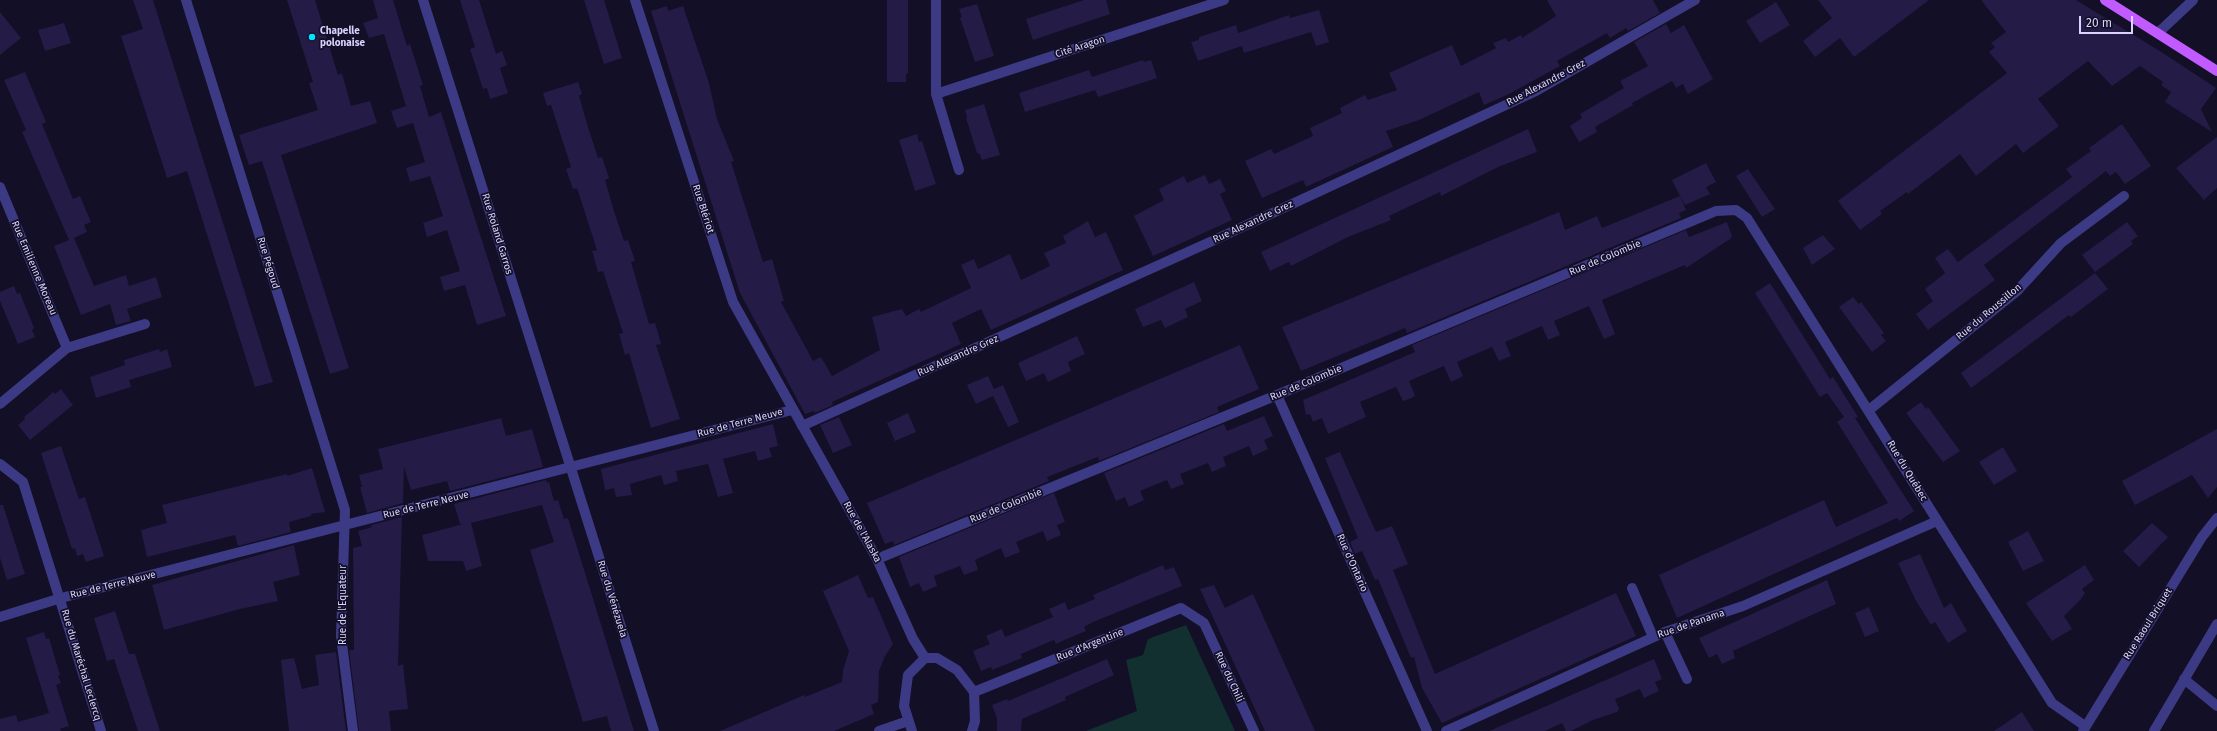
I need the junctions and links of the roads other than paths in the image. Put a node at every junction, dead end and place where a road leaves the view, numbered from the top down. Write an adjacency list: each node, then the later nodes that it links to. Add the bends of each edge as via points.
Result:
1 (186, 0): 27 (street, Rue Pégoud, via 345,510)
2 (423, 0): 24 (street, Rue Roland Garros)
3 (635, 0): 20 (street, Rue Blériot, via 733,302)
4 (936, 0): 11 (street)
5 (1224, 0): 11 (street, Cité Aragon)
6 (1695, 0): 22 (street, Rue Alexandre Grez, via 1536,90 1199,247)
7 (2105, 0): 9 (main road)
8 (2193, 0): 9 (street)
9 (2158, 33): 10 (main road)
10 (2217, 71)
11 (936, 94): 12 (street)
12 (960, 170)
13 (1, 193): 17 (street, Rue Emilienne Moreau)
14 (2124, 196): 21 (street, Rue du Roussillon, via 2061,243 2017,291)
15 (1736, 210): 18 (street, Rue de Colombie, via 1716,211); 21 (street, Rue du Québec, via 1747,218)
16 (145, 324): 17 (street)
17 (67, 348): 19 (street)
18 (1277, 395): 28 (street, Rue de Colombie); 50 (street, Rue d'Ontario)
19 (0, 404)
20 (792, 410): 22 (street, Rue de l'Alaska); 24 (street, Rue de Terre Neuve)
21 (1870, 410): 26 (street, Rue du Québec)
22 (802, 426): 28 (street, Rue de l'Alaska)
23 (0, 464): 30 (street, Rue du Maréchal Leclercq, via 23,482)
24 (570, 468): 27 (street, Rue de Terre Neuve); 45 (street, Rue du Vénézuela)
25 (2217, 518): 42 (street, Rue Raoul Briquet)
26 (1937, 521): 34 (street, Rue de Panama, via 1743,606); 42 (street, Rue du Québec, via 2052,703)
27 (344, 526): 30 (street, Rue de Terre Neuve); 44 (street, Rue de l'Equateur, via 341,636)
28 (877, 559): 36 (street, Rue de l'Alaska, via 913,639)
29 (1632, 588): 35 (street)
30 (61, 598): 31 (street, Rue de Terre Neuve); 43 (street, Rue du Maréchal Leclercq)
31 (0, 618)
32 (1204, 623): 39 (street, Rue d'Argentine, via 1181,608); 49 (street, Rue du Chili)
33 (2217, 624): 38 (street)
34 (1665, 632): 35 (street, Rue de Panama); 37 (street)
35 (1653, 638): 51 (street, Rue de Panama)
36 (925, 658): 39 (street, via 937,658 957,670); 41 (street, via 908,675 904,706)
37 (1687, 679)
38 (2184, 679): 40 (street); 52 (street)
39 (974, 692): 48 (street, via 975,721)
40 (2217, 706)
41 (908, 721): 46 (street); 47 (street)
42 (2084, 728)
43 (101, 731)
44 (353, 731)
45 (654, 731)
46 (879, 731)
47 (912, 731)
48 (972, 731)
49 (1254, 731)
50 (1427, 731)
51 (1446, 731)
52 (2154, 731)

